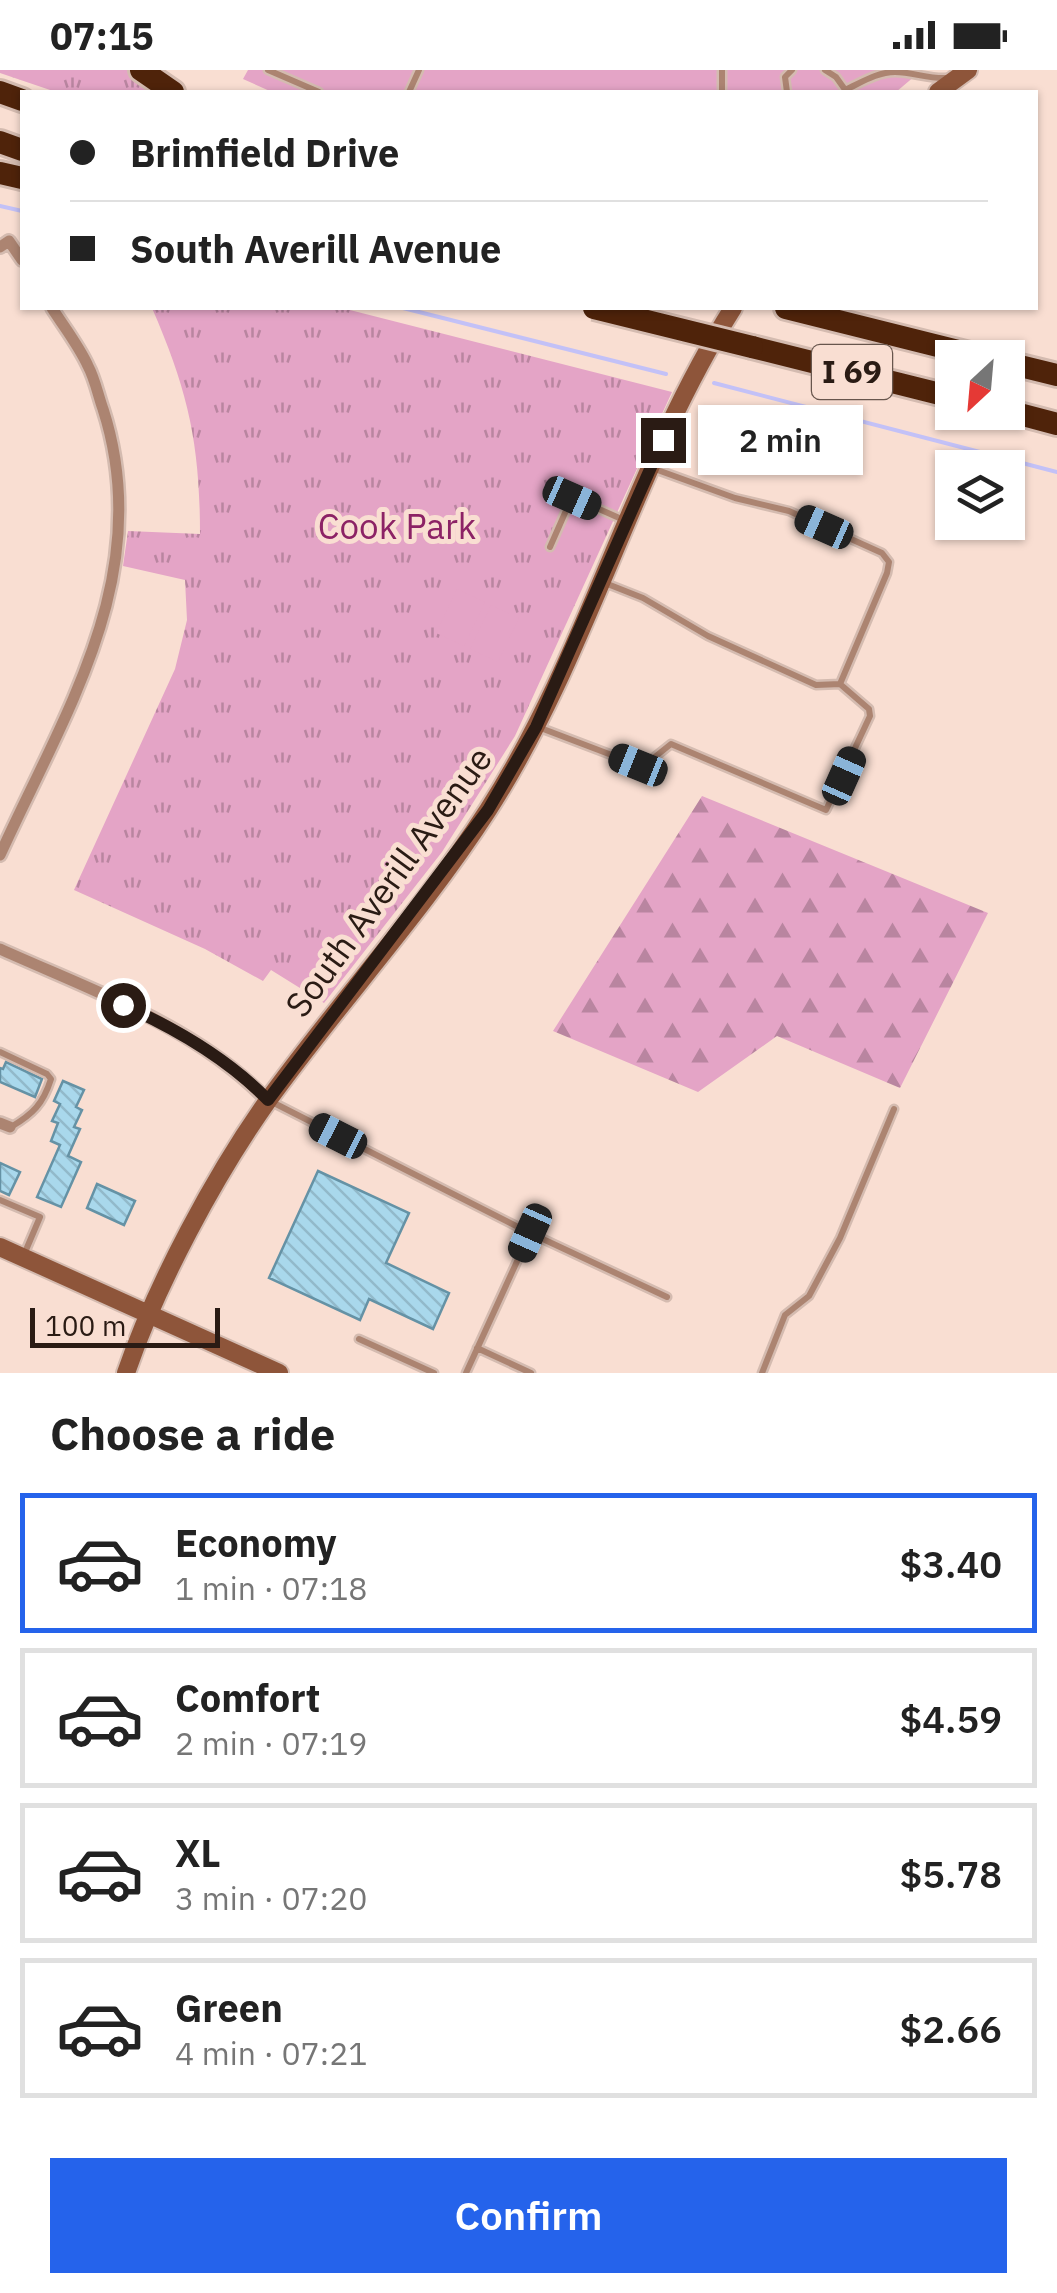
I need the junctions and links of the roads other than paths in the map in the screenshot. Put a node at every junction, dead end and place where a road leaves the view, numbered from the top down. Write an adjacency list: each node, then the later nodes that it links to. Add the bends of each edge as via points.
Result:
1 (141, 70): 6 (highway)
2 (268, 70): 7 (lane)
3 (825, 70): 8 (lane)
4 (897, 71): 5 (lane, via 924,78); 9 (lane)
5 (964, 73): 10 (street)
6 (170, 90)
7 (314, 90)
8 (845, 90)
9 (848, 90)
10 (941, 90)
11 (53, 310): 27 (street, via 89,366 112,439 119,548 98,639)
12 (602, 310): 18 (highway, I 69, bridge)
13 (732, 310): 21 (street, South Averill Avenue)
14 (794, 310): 15 (highway, I 69)
15 (935, 345)
16 (1025, 367): 17 (highway)
17 (1057, 375)
18 (935, 394)
19 (1025, 416): 20 (highway)
20 (1057, 424)
21 (651, 467): 22 (street, South Averill Avenue); 25 (lane, via 789,511 889,562)
22 (627, 522): 23 (lane, via 572,498); 24 (street, South Averill Avenue)
23 (550, 547)
24 (600, 582): 25 (lane, via 816,684); 26 (street, South Averill Avenue)
25 (840, 684): 26 (lane, via 870,716 826,810 671,744 638,765)
26 (536, 727): 30 (street, South Averill Avenue, via 488,810)
27 (0, 855)
28 (0, 949): 30 (street, via 154,1019 225,1062)
29 (0, 1052): 32 (lane, via 51,1079 32,1114)
30 (268, 1100): 34 (lane); 38 (street, South Averill Avenue)
31 (894, 1109): 46 (lane, via 840,1238 808,1296 786,1315)
32 (5, 1125)
33 (0, 1200): 36 (lane, via 40,1217)
34 (530, 1233): 37 (lane); 40 (lane)
35 (0, 1248): 36 (street)
36 (23, 1258): 38 (street)
37 (667, 1297)
38 (149, 1314): 41 (street, South Averill Avenue); 42 (street)
39 (359, 1339): 43 (lane)
40 (477, 1348): 44 (lane); 45 (lane)
41 (126, 1373)
42 (279, 1373)
43 (434, 1373)
44 (466, 1373)
45 (531, 1373)
46 (762, 1373)

